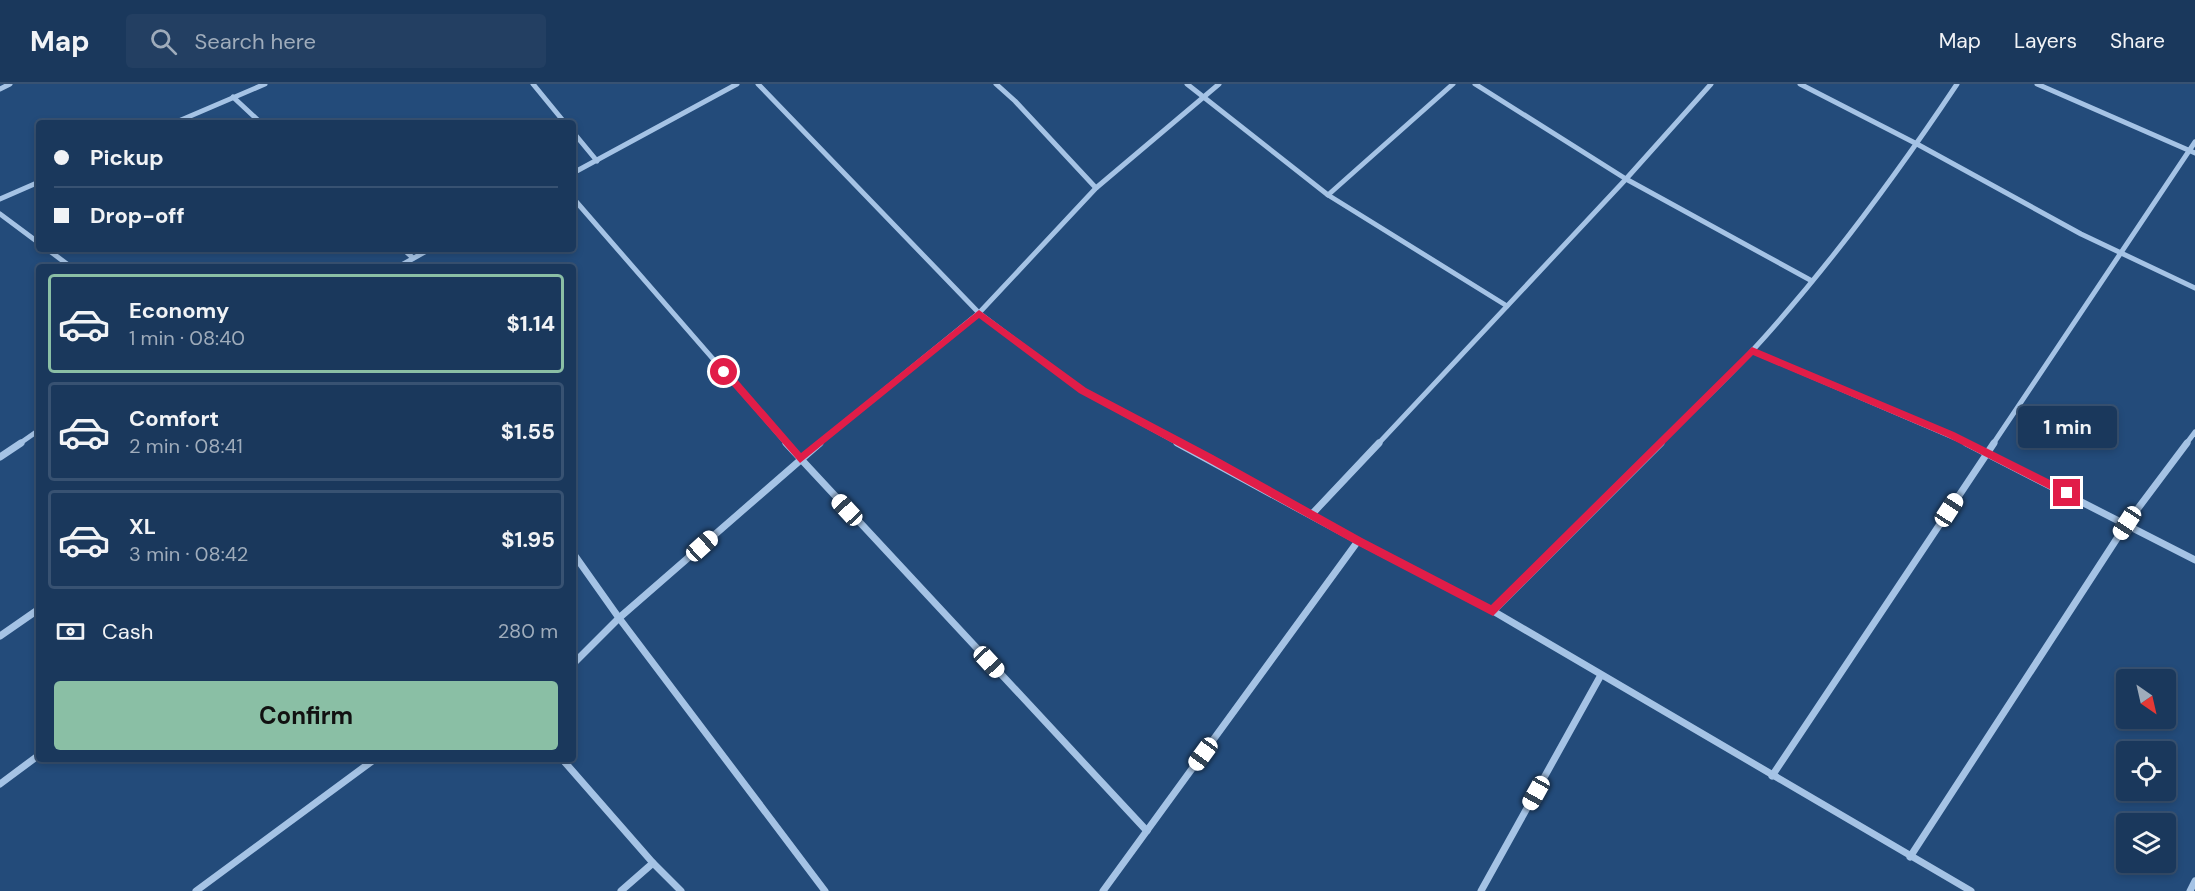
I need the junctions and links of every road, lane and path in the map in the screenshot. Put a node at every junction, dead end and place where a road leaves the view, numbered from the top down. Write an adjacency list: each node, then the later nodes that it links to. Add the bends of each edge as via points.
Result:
1 (10, 84): 15 (street)
2 (265, 84): 16 (street)
3 (532, 84): 20 (street)
4 (737, 84): 25 (street)
5 (758, 84): 45 (street)
6 (996, 84): 29 (street, via 1016,100)
7 (1186, 84): 17 (street)
8 (1219, 84): 17 (street)
9 (1453, 84): 30 (street)
10 (1475, 84): 27 (street)
11 (1711, 84): 27 (street)
12 (1800, 84): 23 (street)
13 (1957, 84): 23 (street)
14 (2037, 84): 24 (street)
15 (0, 89)
16 (232, 97): 18 (street); 19 (street)
17 (1204, 97): 29 (street); 30 (street)
18 (181, 120)
19 (258, 120)
20 (562, 120)
21 (576, 136): 25 (street)
22 (2195, 142): 24 (street)
23 (1917, 144): 38 (street); 42 (street)
24 (2192, 152): 38 (street)
25 (597, 161): 26 (street)
26 (576, 172)
27 (1626, 179): 42 (street); 44 (street)
28 (36, 183): 31 (street)
29 (1096, 189): 45 (street)
30 (1328, 195): 44 (street)
31 (0, 199)
32 (576, 201): 51 (street)
33 (0, 214): 34 (street)
34 (36, 241)
35 (51, 252): 40 (street)
36 (406, 252): 39 (street)
37 (424, 252): 39 (street)
38 (2121, 252): 43 (street); 49 (street)
39 (413, 258): 41 (street)
40 (67, 264)
41 (403, 264)
42 (1812, 281): 46 (street)
43 (2195, 288)
44 (1507, 306): 52 (street)
45 (979, 313): 51 (street); 52 (street, via 1083,391)
46 (1752, 351): 49 (street); 58 (street)
47 (36, 432): 50 (street)
48 (2195, 432): 53 (street)
49 (1986, 453): 53 (street); 66 (street)
50 (0, 457)
51 (800, 459): 59 (street); 68 (street)
52 (1311, 514): 54 (street)
53 (2127, 523): 56 (street); 69 (street)
54 (1358, 541): 58 (street); 68 (street)
55 (576, 557): 59 (street)
56 (2195, 560)
57 (36, 611): 60 (street)
58 (1493, 611): 62 (street)
59 (620, 618): 61 (street); 75 (street)
60 (0, 636)
61 (576, 661)
62 (1601, 675): 66 (street); 77 (street)
63 (36, 757): 67 (street)
64 (371, 762): 72 (street)
65 (565, 762): 70 (street)
66 (1772, 776): 69 (street)
67 (0, 783)
68 (1147, 831): 76 (street)
69 (1910, 857): 78 (street)
70 (653, 863): 73 (street); 74 (street)
71 (2195, 881): 79 (street)
72 (196, 891)
73 (621, 891)
74 (681, 891)
75 (825, 891)
76 (1103, 891)
77 (1481, 891)
78 (1971, 891)
79 (2190, 891)

